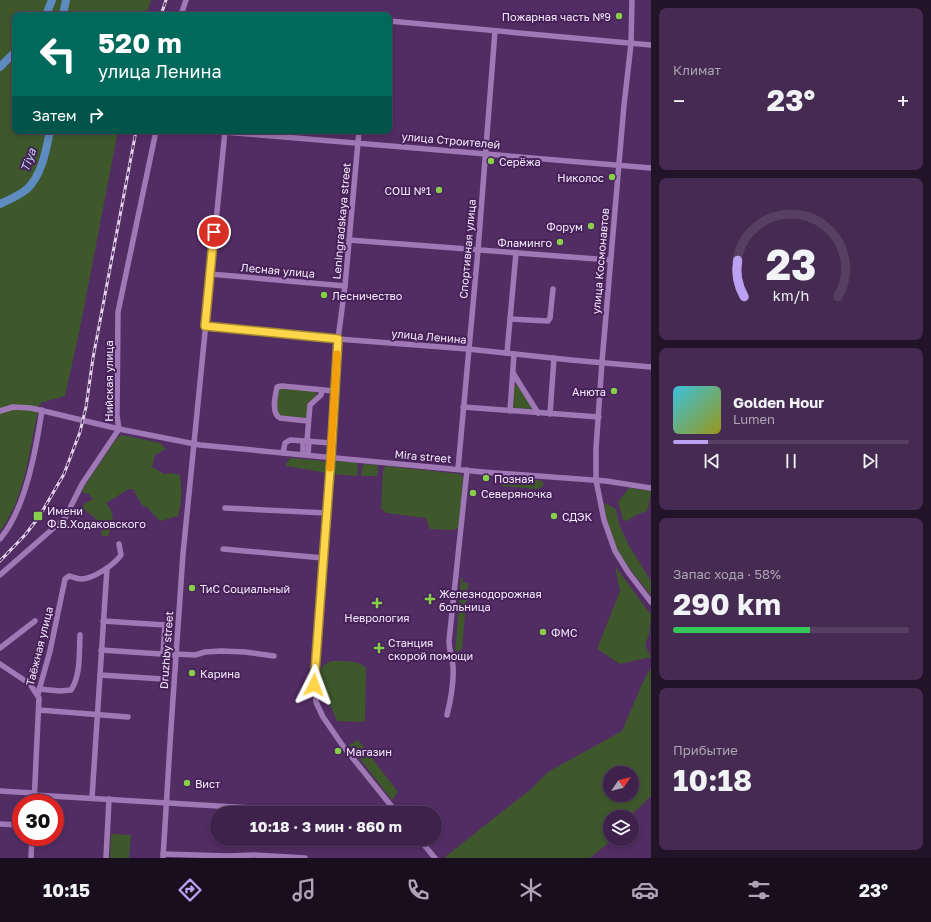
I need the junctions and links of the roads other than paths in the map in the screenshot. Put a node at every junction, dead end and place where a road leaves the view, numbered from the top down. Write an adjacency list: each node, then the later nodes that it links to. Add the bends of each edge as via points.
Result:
1 (186, 0): 3 (street)
2 (632, 0): 6 (street, улица Космонавтов)
3 (182, 12)
4 (392, 21): 5 (street)
5 (495, 31): 6 (street); 13 (street, Спортивная улица)
6 (631, 44): 7 (street); 14 (street, улица Космонавтов)
7 (651, 45)
8 (155, 134): 43 (street, Нийская улица, via 118,312)
9 (225, 134): 20 (street, Druzhby street)
10 (249, 134): 12 (street, улица Строителей)
11 (359, 134): 12 (street, Leningradskaya street)
12 (358, 143): 13 (street, улица Строителей); 16 (street, Leningradskaya street)
13 (485, 153): 14 (street, улица Строителей); 17 (street, Спортивная улица)
14 (619, 165): 15 (street, улица Строителей); 19 (street, улица Космонавтов)
15 (651, 168)
16 (349, 240): 17 (street); 21 (street, Leningradskaya street)
17 (478, 250): 18 (street); 26 (street, Спортивная улица)
18 (516, 253): 19 (street); 23 (street)
19 (610, 260): 30 (street, улица Космонавтов)
20 (210, 274): 21 (street, Лесная улица); 24 (street, Druzhby street)
21 (345, 286): 25 (street, Leningradskaya street)
22 (552, 289): 23 (street, via 548,321)
23 (510, 319): 27 (street)
24 (205, 326): 25 (street, улица Ленина); 46 (street, Druzhby street)
25 (338, 339): 26 (street, улица Ленина); 34 (street, Leningradskaya street)
26 (468, 349): 27 (street, улица Ленина); 35 (street, Спортивная улица)
27 (507, 353): 28 (street, улица Ленина)
28 (514, 354): 29 (street, улица Ленина); 32 (street)
29 (554, 358): 30 (street, улица Ленина); 40 (street)
30 (602, 362): 31 (street, улица Ленина); 41 (street, улица Космонавтов)
31 (651, 367)
32 (513, 373): 38 (street); 39 (street)
33 (322, 390): 34 (street); 42 (street, via 321,395 310,405); 42 (street, via 280,386 277,388 274,411 277,417)
34 (334, 391): 45 (street, Leningradskaya street)
35 (464, 407): 38 (street); 50 (street, Спортивная улица)
36 (42, 410): 37 (street, Mira street, via 13,407); 43 (street, Mira street); 56 (street, via 37,441 22,496 10,524)
37 (0, 411)
38 (510, 411): 39 (street)
39 (538, 413): 40 (street)
40 (550, 414): 41 (street)
41 (599, 417): 52 (street, улица Космонавтов)
42 (308, 421): 44 (street)
43 (119, 429): 46 (street, Mira street); 61 (street, Нийская улица, via 82,484 65,518)
44 (306, 441): 45 (street); 47 (street, via 286,442); 48 (street)
45 (332, 443): 49 (street, Leningradskaya street)
46 (193, 444): 47 (street, Mira street); 69 (street, Druzhby street)
47 (283, 453): 48 (street, Mira street)
48 (306, 455): 49 (street, Mira street)
49 (331, 457): 50 (street, Mira street); 55 (street, Leningradskaya street)
50 (458, 469): 51 (street, Mira street)
51 (466, 470): 52 (street, Mira street); 76 (street, via 449,641 453,665 452,696)
52 (596, 480): 53 (street, Mira street); 62 (street, улица Космонавтов, via 604,520 613,547)
53 (651, 488)
54 (225, 508): 55 (street)
55 (327, 513): 59 (street, Leningradskaya street)
56 (0, 538)
57 (119, 544): 60 (street, Таёжная улица, via 121,555)
58 (223, 549): 59 (street)
59 (323, 558): 86 (street, Leningradskaya street, via 314,685 316,702 343,746)
60 (107, 568): 64 (street); 74 (street, Таёжная улица, via 87,578 69,576 65,579 50,651)
61 (0, 575)
62 (651, 602)
63 (35, 621): 66 (street)
64 (103, 621): 67 (street); 68 (street, via 165,625)
65 (80, 635): 74 (street, via 77,672 71,690)
66 (0, 648)
67 (101, 650): 68 (street); 72 (street)
68 (163, 654): 69 (street)
69 (176, 655): 70 (street, via 237,651); 84 (street, Druzhby street)
70 (274, 656)
71 (0, 664): 74 (street)
72 (100, 675): 73 (street); 77 (street)
73 (163, 679)
74 (38, 692): 75 (street, Таёжная улица)
75 (39, 710): 77 (street); 80 (street, Таёжная улица)
76 (447, 715)
77 (97, 716): 78 (street); 82 (street)
78 (128, 717)
79 (0, 791): 80 (street)
80 (34, 794)
81 (64, 796): 82 (street)
82 (92, 798): 83 (street)
83 (109, 799): 84 (street); 93 (street)
84 (166, 802): 85 (street); 91 (street, Druzhby street)
85 (221, 806)
86 (391, 806)
87 (0, 824): 88 (street)
88 (12, 825)
89 (32, 846): 92 (street)
90 (425, 846): 95 (street)
91 (163, 856): 94 (street, via 254,855)
92 (31, 858)
93 (106, 858)
94 (305, 858)
95 (435, 858)

